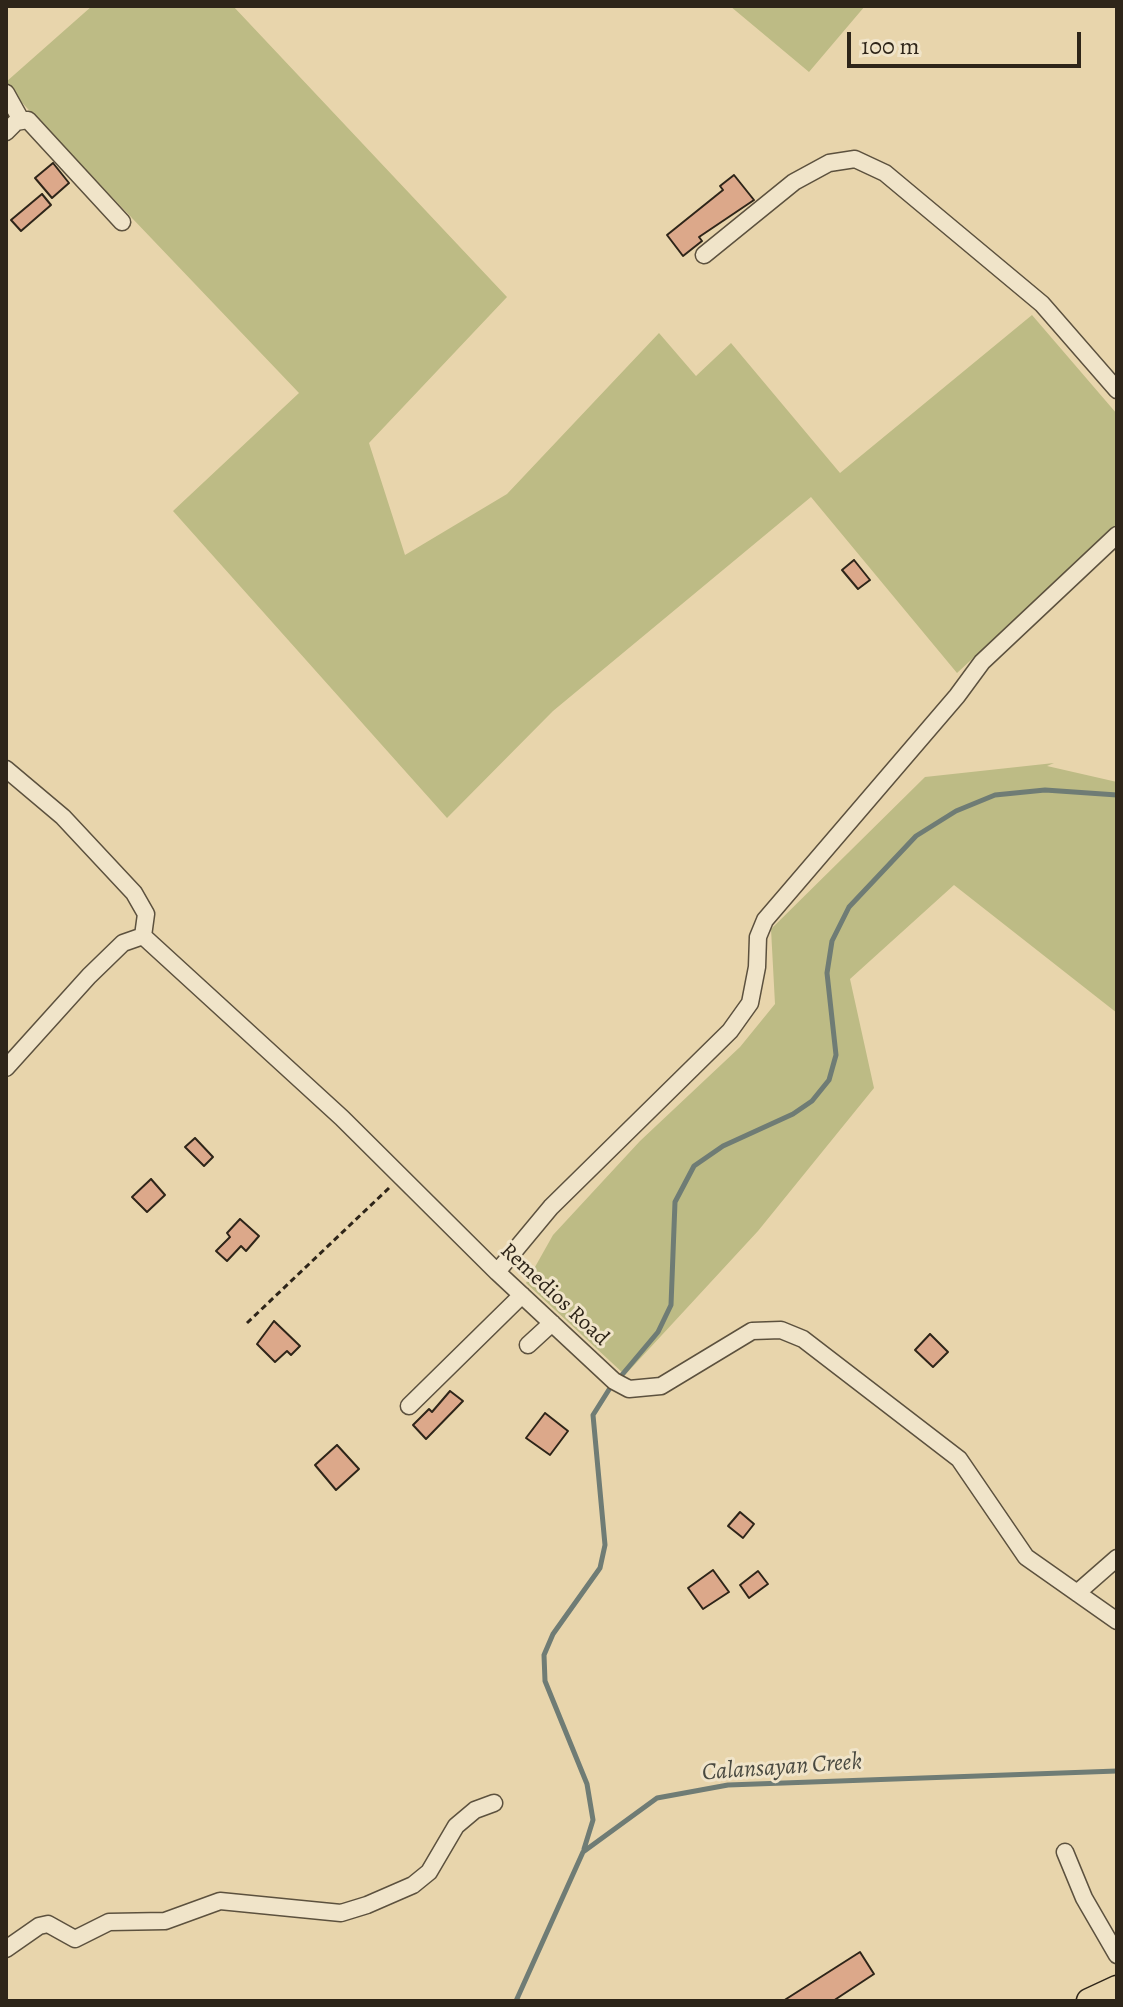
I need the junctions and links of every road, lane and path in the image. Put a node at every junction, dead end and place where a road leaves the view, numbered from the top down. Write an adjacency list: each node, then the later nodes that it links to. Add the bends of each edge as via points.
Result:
1 (6, 93): 2 (street)
2 (21, 120): 3 (street); 4 (street, via 37,128)
3 (6, 132)
4 (122, 222)
5 (704, 255): 6 (street, via 794,182 829,163 855,159 885,173 1042,304)
6 (1117, 390)
7 (1117, 535): 12 (street, via 982,662 765,920 750,1003 730,1031 551,1207)
8 (6, 769): 9 (street, via 63,817 134,893 146,914)
9 (143, 936): 10 (street, via 123,943); 11 (street, Remedios Road)
10 (6, 1068)
11 (400, 1178): 12 (street, Remedios Road); 14 (path)
12 (497, 1272): 13 (street, Remedios Road)
13 (522, 1295): 15 (street, Remedios Road); 17 (street)
14 (247, 1323)
15 (552, 1323): 16 (street); 19 (street, Remedios Road, via 614,1381 643,1390 661,1386 752,1331 781,1330 803,1339 959,1459 1026,1557)
16 (528, 1345)
17 (409, 1406)
18 (1117, 1558): 19 (street)
19 (1077, 1593): 20 (street, Remedios Road)
20 (1117, 1621)
21 (494, 1803): 23 (street, via 456,1826 429,1872 413,1885 341,1913 220,1901 165,1921 109,1922 75,1939 48,1924 39,1926)
22 (1065, 1852): 24 (street)
23 (6, 1949)
24 (1117, 1955)

